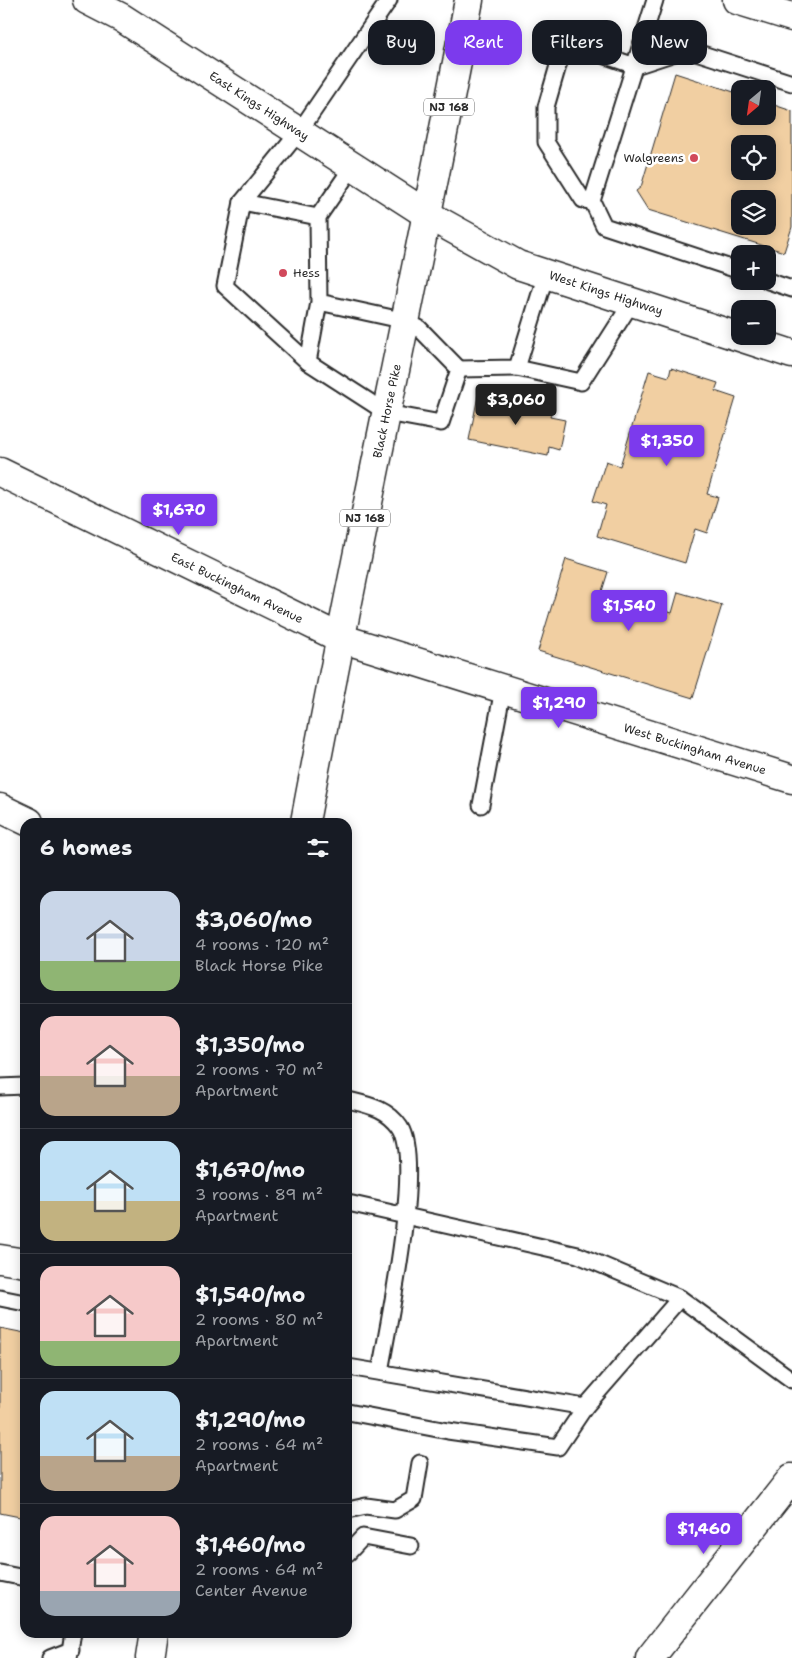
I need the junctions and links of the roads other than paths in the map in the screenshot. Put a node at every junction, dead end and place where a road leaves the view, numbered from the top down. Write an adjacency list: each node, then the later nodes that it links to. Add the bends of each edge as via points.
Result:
1 (87, 0): 9 (main road, East Kings Highway, via 122,18)
2 (389, 0): 9 (lane)
3 (469, 0): 13 (main road, Black Horse Pike / NJ 168)
4 (655, 0): 7 (lane)
5 (737, 0): 6 (main road)
6 (792, 17)
7 (635, 66): 8 (lane, via 687,49); 11 (lane); 11 (lane, via 568,43 564,45 546,107 546,142 583,200)
8 (792, 83)
9 (299, 132): 10 (main road, East Kings Highway); 12 (lane)
10 (353, 166): 13 (main road, East Kings Highway); 14 (lane)
11 (592, 201): 15 (lane, via 604,226)
12 (242, 202): 14 (lane); 23 (lane, via 225,286)
13 (428, 215): 16 (main road, West Kings Highway, via 518,265); 21 (main road, Black Horse Pike / NJ 168)
14 (318, 217): 19 (lane)
15 (731, 268)
16 (546, 274): 20 (main road, West Kings Highway); 24 (lane)
17 (776, 284): 18 (lane)
18 (792, 289)
19 (319, 302): 21 (lane); 23 (lane)
20 (632, 302): 22 (main road, West Kings Highway); 24 (lane, via 581,382)
21 (406, 321): 25 (lane, via 419,328); 26 (main road, Black Horse Pike / NJ 168)
22 (792, 354)
23 (308, 362): 26 (lane)
24 (516, 368): 25 (lane)
25 (459, 369): 26 (lane, via 441,423)
26 (387, 413): 28 (main road, Black Horse Pike / NJ 168)
27 (0, 472): 28 (main road, East Buckingham Avenue)
28 (340, 638): 29 (main road, West Buckingham Avenue); 34 (main road, Black Horse Pike / NJ 168)
29 (503, 689): 30 (main road, West Buckingham Avenue); 31 (lane)
30 (792, 779)
31 (481, 805)
32 (0, 808): 33 (main road)
33 (21, 818)
34 (306, 818)
35 (20, 1086): 36 (lane)
36 (0, 1088)
37 (352, 1101): 39 (lane, via 378,1107 400,1128 409,1162)
38 (352, 1204): 39 (lane)
39 (405, 1216): 43 (lane, via 578,1255); 46 (lane)
40 (0, 1259): 41 (main road)
41 (20, 1262)
42 (0, 1298): 44 (lane)
43 (680, 1298): 47 (lane); 48 (lane)
44 (20, 1302)
45 (352, 1368): 46 (lane)
46 (380, 1372): 48 (lane)
47 (792, 1380)
48 (585, 1408): 49 (lane, via 558,1447)
49 (352, 1413)
50 (420, 1463): 52 (lane, via 414,1499 395,1510 366,1506)
51 (792, 1478): 62 (main road)
52 (352, 1509)
53 (411, 1546): 54 (lane, via 363,1537)
54 (352, 1549)
55 (0, 1573): 56 (lane)
56 (20, 1577)
57 (72, 1638): 59 (lane)
58 (153, 1638): 61 (main road)
59 (70, 1654): 60 (lane)
60 (50, 1658)
61 (150, 1658)
62 (650, 1658)

